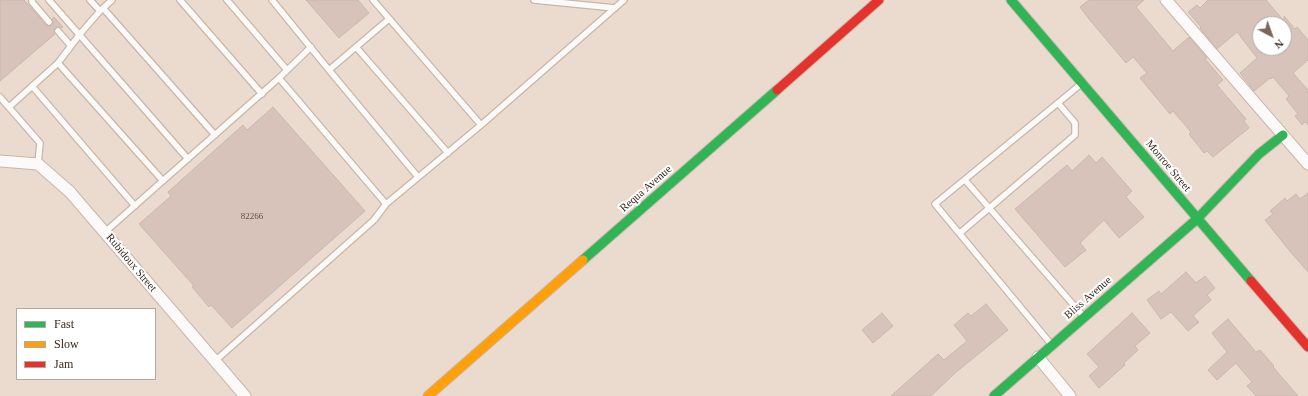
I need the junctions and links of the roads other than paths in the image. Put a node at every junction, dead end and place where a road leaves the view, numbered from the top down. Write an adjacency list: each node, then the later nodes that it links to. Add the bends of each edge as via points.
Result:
1 (32, 0): 17 (lane)
2 (49, 0): 19 (lane)
3 (90, 0): 15 (lane)
4 (112, 0): 15 (lane)
5 (180, 0): 29 (lane)
6 (227, 0): 24 (lane)
7 (272, 0): 21 (lane)
8 (373, 0): 16 (lane)
9 (534, 0): 14 (lane)
10 (624, 0): 14 (lane)
11 (879, 0): 56 (street, Requa Avenue)
12 (1011, 0): 27 (street, Monroe Street)
13 (1166, 0): 35 (street)
14 (615, 8): 33 (lane)
15 (101, 10): 19 (lane); 34 (lane)
16 (389, 19): 22 (lane); 33 (lane)
17 (49, 22)
18 (58, 31): 20 (lane)
19 (80, 34): 20 (lane); 37 (lane)
20 (71, 46): 23 (lane)
21 (311, 47): 24 (lane); 25 (lane)
22 (356, 47): 25 (lane); 36 (lane)
23 (58, 63): 28 (lane); 43 (lane)
24 (287, 70): 26 (lane)
25 (329, 70): 41 (lane)
26 (279, 78): 29 (lane); 44 (lane)
27 (1082, 83): 31 (lane); 47 (street, Monroe Street)
28 (32, 86): 32 (lane); 45 (lane)
29 (262, 94): 34 (lane)
30 (0, 97): 32 (lane)
31 (1058, 103): 42 (lane); 46 (lane, via 1075,123 1075,135)
32 (9, 107): 39 (lane, via 40,143)
33 (481, 125): 36 (lane)
34 (215, 135): 37 (lane)
35 (1283, 136): 40 (street); 47 (street, Bliss Avenue, via 1259,154)
36 (448, 153): 41 (lane)
37 (188, 159): 43 (lane)
38 (0, 161): 39 (street)
39 (38, 164): 48 (street, Rubidoux Street, via 70,192)
40 (1308, 164)
41 (418, 177): 44 (lane)
42 (964, 180): 46 (lane); 49 (lane, via 935,204)
43 (162, 182): 45 (lane)
44 (386, 204): 54 (lane, via 374,220)
45 (135, 206): 48 (lane)
46 (989, 208): 49 (lane); 50 (lane)
47 (1197, 219): 50 (street, Bliss Avenue); 52 (street, Monroe Street)
48 (105, 232): 54 (street, Rubidoux Street)
49 (960, 233): 51 (lane)
50 (1084, 317): 51 (street, Bliss Avenue)
51 (1052, 345): 53 (street, Bliss Avenue)
52 (1308, 347)
53 (1038, 357): 57 (street, Bliss Avenue); 58 (street)
54 (215, 361): 55 (street, Rubidoux Street)
55 (245, 396)
56 (428, 396)
57 (994, 396)
58 (1070, 396)

